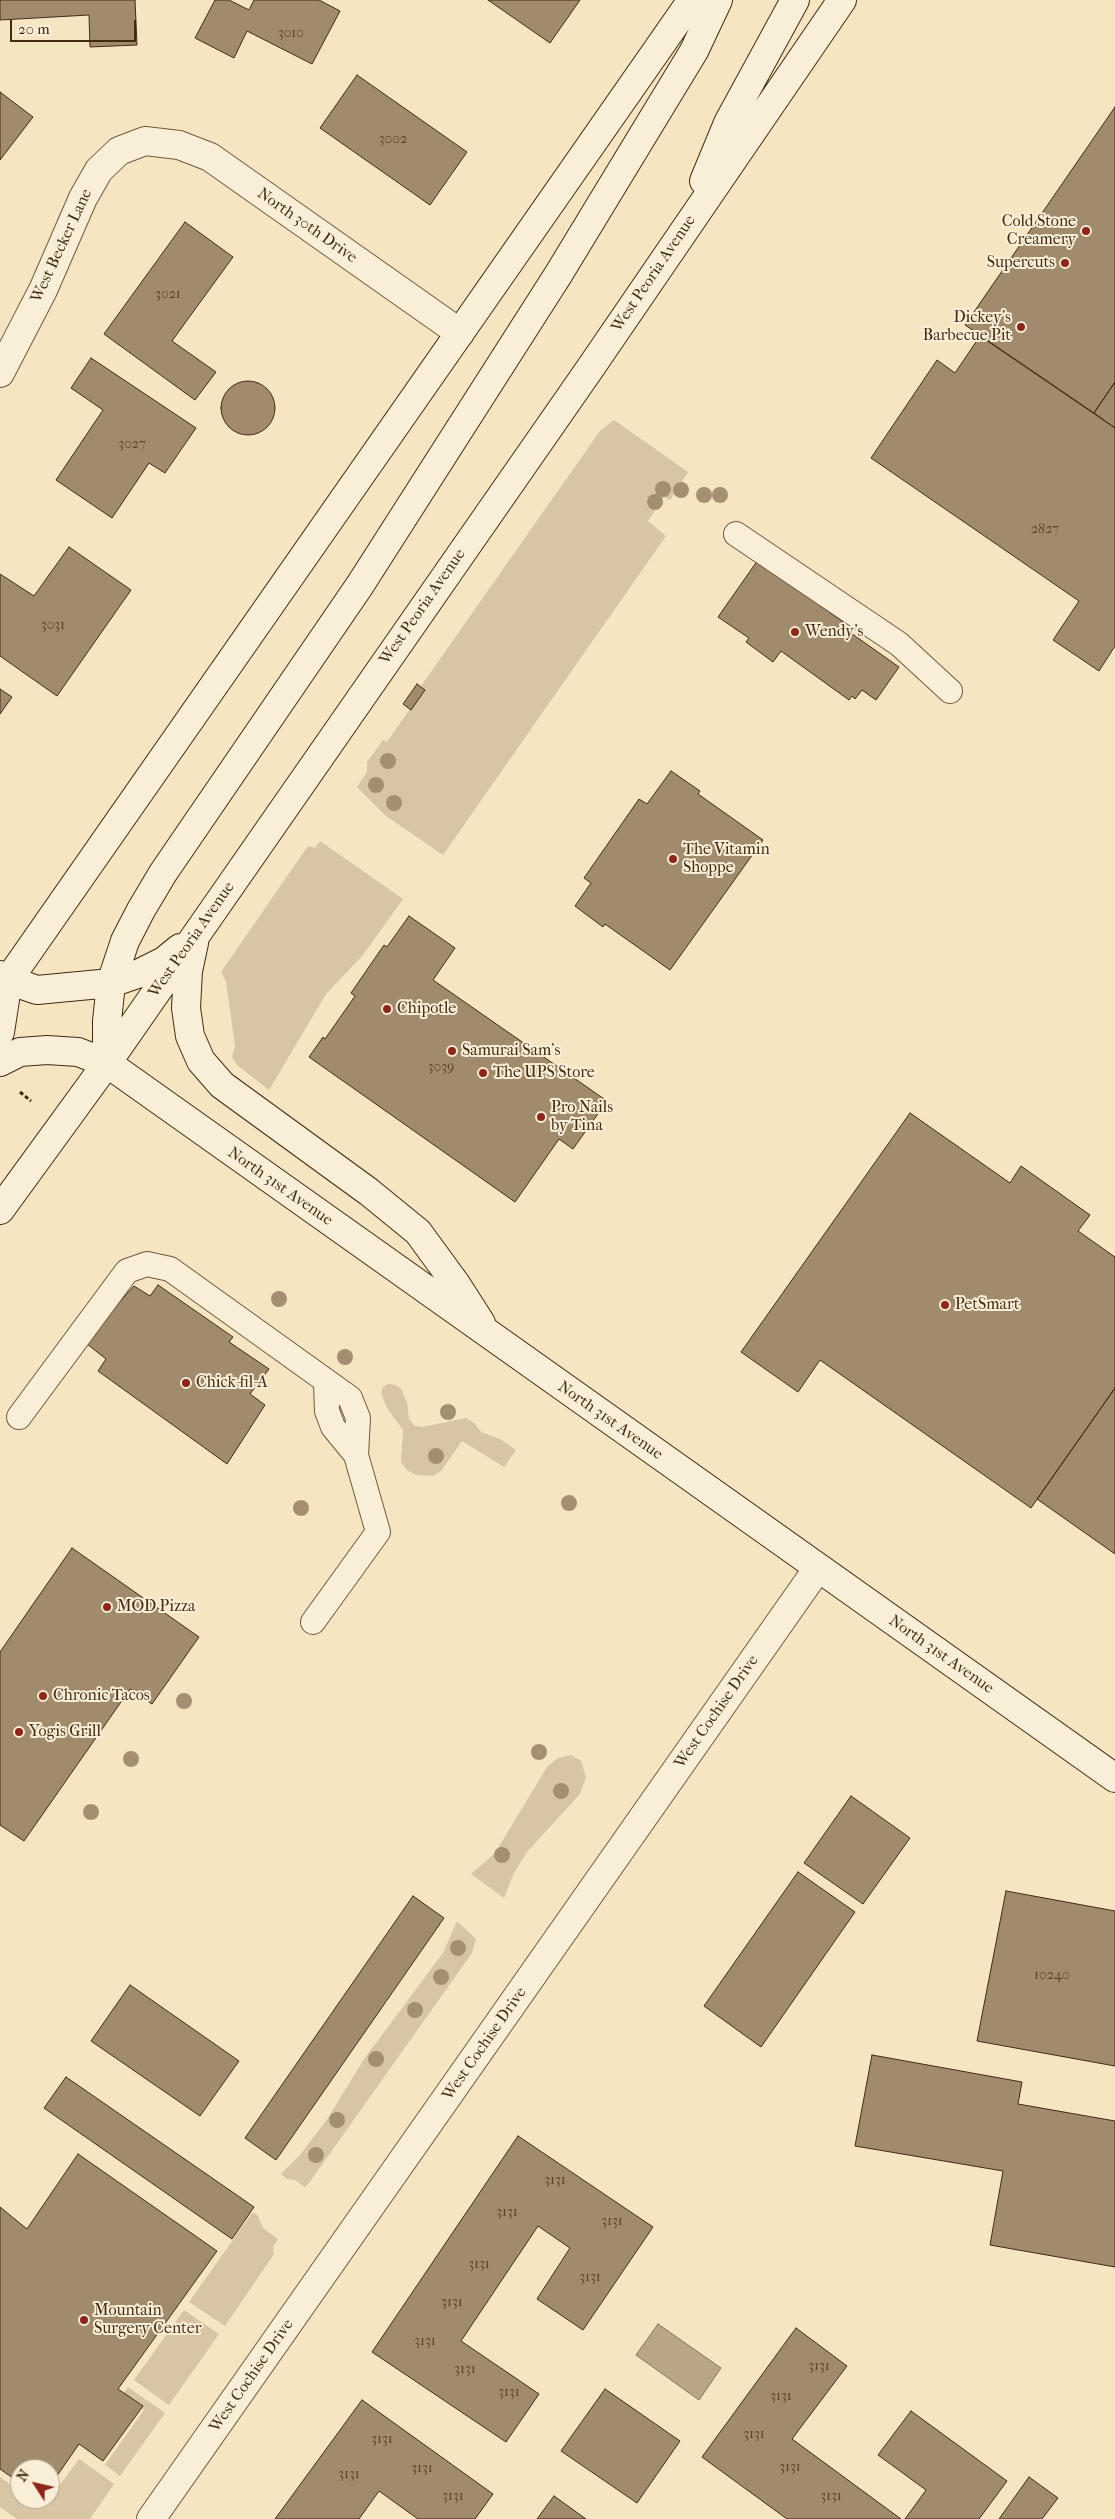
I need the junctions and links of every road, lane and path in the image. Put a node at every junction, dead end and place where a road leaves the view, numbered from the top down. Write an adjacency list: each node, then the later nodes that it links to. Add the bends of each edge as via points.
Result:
1 (692, 0): 7 (main road)
2 (718, 0): 13 (main road, via 694,51 558,275 360,585 163,873 125,941)
3 (795, 0): 6 (main road, via 728,123)
4 (842, 0): 6 (main road, West Peoria Avenue)
5 (146, 141): 7 (main road, North 30th Drive, via 179,145 210,157); 8 (main road, West Becker Lane, via 119,151 99,170)
6 (681, 235): 11 (main road, West Peoria Avenue)
7 (460, 333): 12 (main road)
8 (0, 373)
9 (736, 534): 10 (lane, via 899,644)
10 (950, 691)
11 (196, 934): 13 (main road, via 164,961); 16 (main road, West Peoria Avenue); 20 (main road, via 188,972 186,1008 190,1036 201,1061 222,1085 369,1192 418,1232)
12 (3, 982): 13 (main road, via 36,990); 14 (main road)
13 (111, 983): 16 (main road)
14 (0, 1032)
15 (0, 1062): 16 (main road, North 31st Avenue, via 20,1052 47,1050 78,1052)
16 (107, 1064): 19 (main road, West Peoria Avenue); 20 (main road, North 31st Avenue)
17 (17, 1089): 18 (path)
18 (31, 1101)
19 (0, 1210)
20 (489, 1336): 22 (main road, North 31st Avenue)
21 (20, 1417): 23 (lane, via 127,1271 147,1264 170,1269 310,1368 326,1383 327,1412 333,1427 356,1455 378,1532)
22 (818, 1568): 24 (main road, North 31st Avenue); 25 (main road, West Cochise Drive)
23 (313, 1622)
24 (1115, 1778)
25 (151, 2519)

